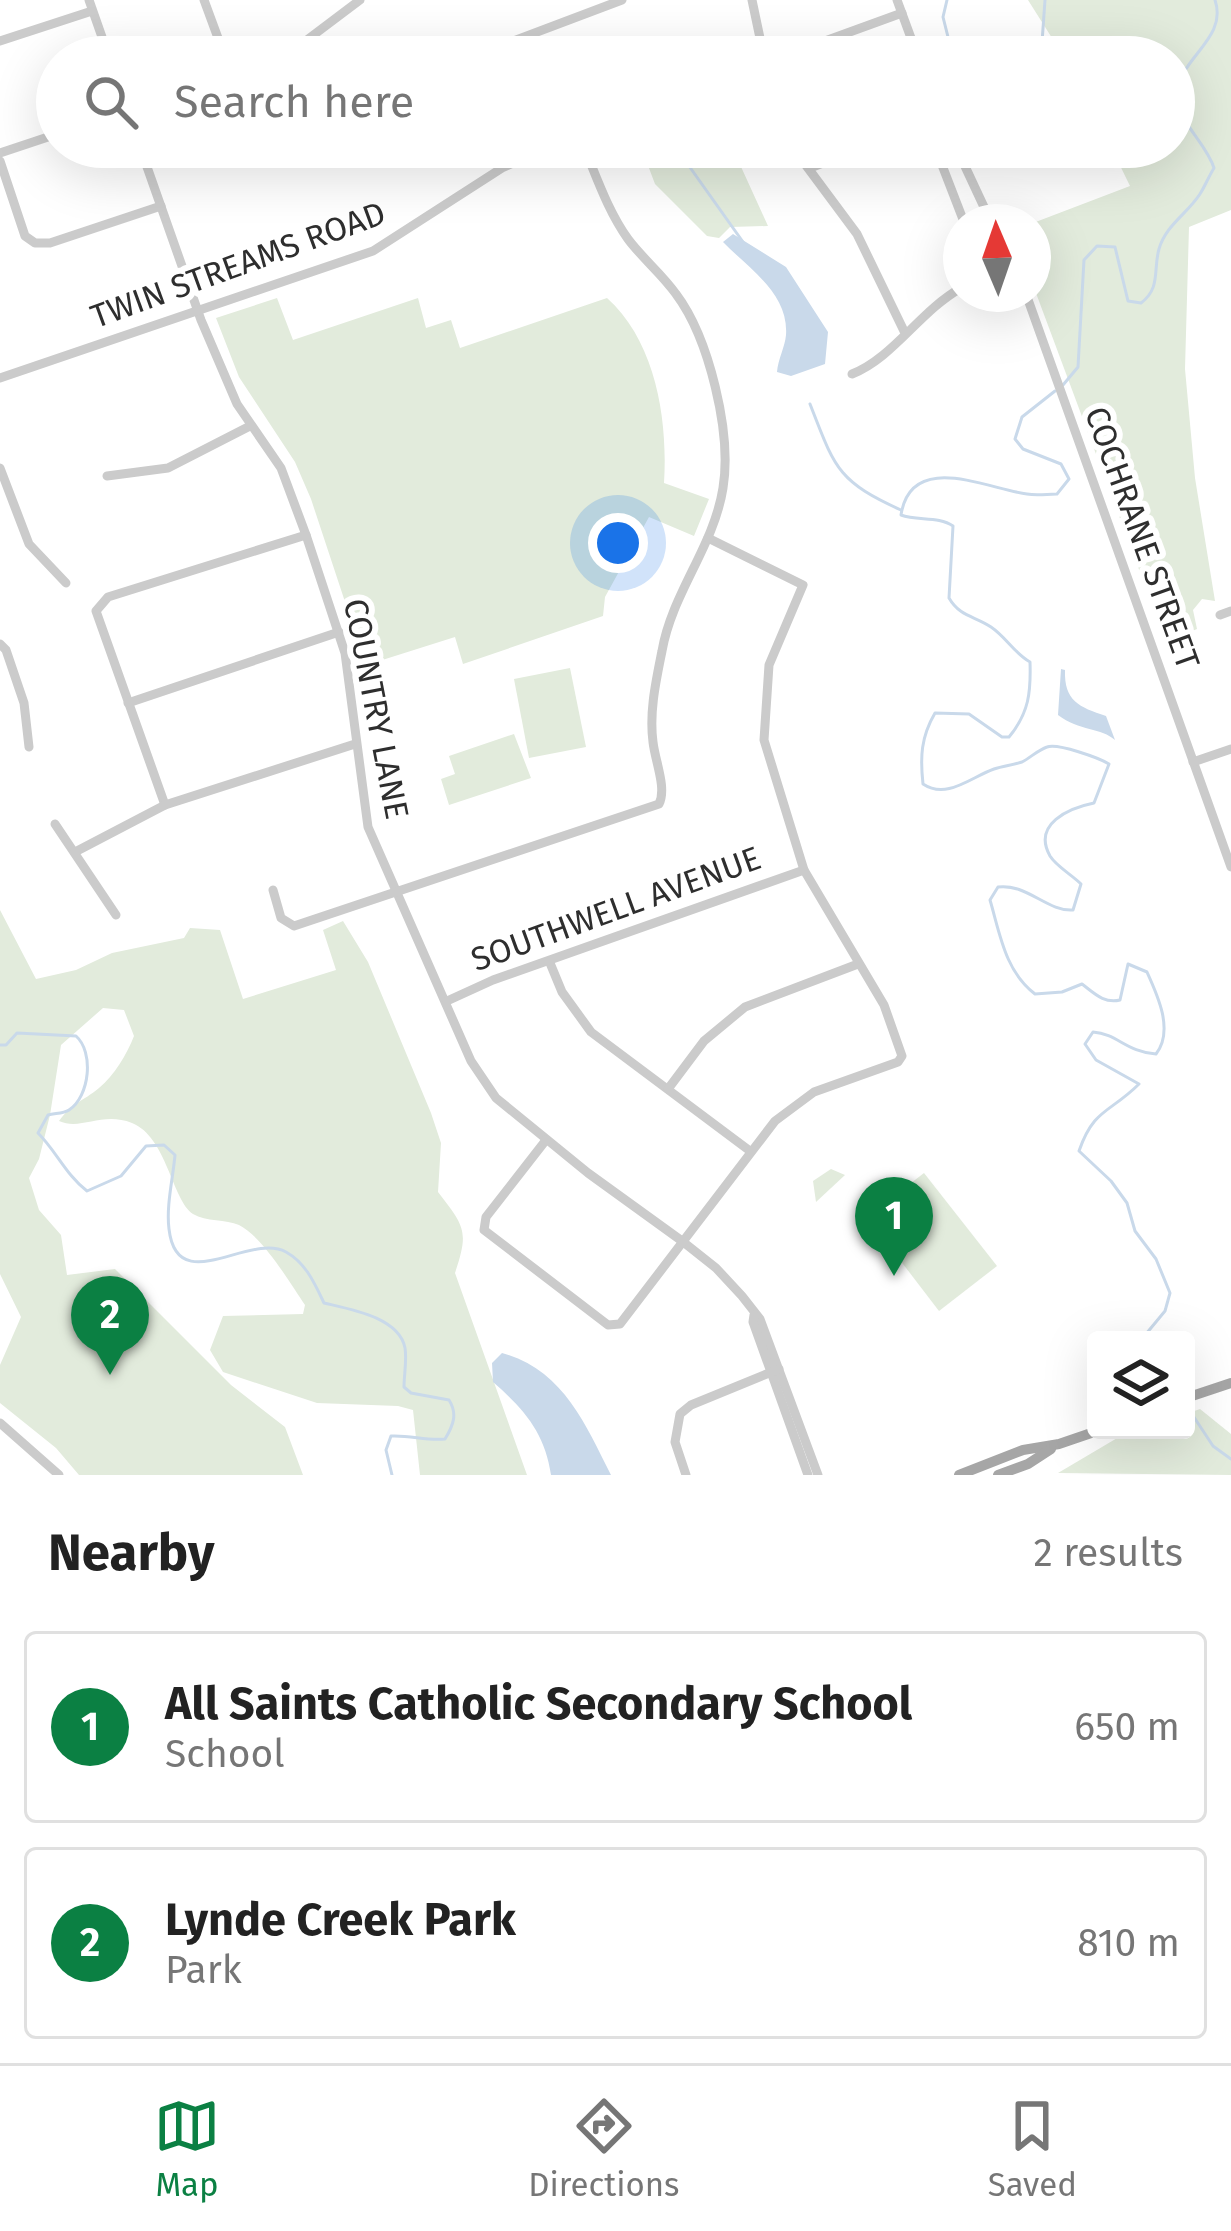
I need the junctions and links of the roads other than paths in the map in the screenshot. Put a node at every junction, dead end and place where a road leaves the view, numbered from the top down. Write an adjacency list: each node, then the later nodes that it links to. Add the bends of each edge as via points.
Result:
1 (204, 0): 9 (street)
2 (360, 0): 10 (street)
3 (622, 0): 11 (street)
4 (752, 0): 12 (street)
5 (897, 0): 7 (street)
6 (91, 5): 8 (street); 15 (street)
7 (902, 13): 13 (street); 14 (street)
8 (102, 36)
9 (217, 36)
10 (309, 36)
11 (527, 36)
12 (760, 36)
13 (839, 36)
14 (910, 36)
15 (0, 41)
16 (36, 142): 17 (street)
17 (0, 157): 26 (street, via 25,236 35,243)
18 (147, 168): 26 (street, COUNTRY LANE)
19 (502, 168): 28 (street, TWIN STREAMS ROAD, via 373,251)
20 (593, 168): 37 (street, via 628,239 695,323 709,366 725,452)
21 (810, 168): 30 (street, via 857,234)
22 (943, 168): 24 (street)
23 (966, 168): 25 (street)
24 (957, 204)
25 (983, 204)
26 (161, 206): 28 (street, COUNTRY LANE)
27 (943, 302): 30 (street)
28 (199, 311): 32 (street, TWIN STREAMS ROAD); 33 (street, COUNTRY LANE)
29 (1033, 312): 45 (street, COCHRANE STREET)
30 (904, 332): 31 (street, via 873,366)
31 (852, 374)
32 (0, 378)
33 (250, 426): 35 (street, via 168,468); 36 (street, COUNTRY LANE, via 280,469)
34 (0, 467): 38 (street, via 29,544)
35 (107, 476)
36 (306, 535): 39 (street, COUNTRY LANE); 41 (street, via 107,597 96,611)
37 (708, 538): 50 (street, via 803,585 769,665 764,740); 52 (street, via 666,626 653,699 664,794 658,804)
38 (66, 583)
39 (339, 632): 41 (street); 42 (street, COUNTRY LANE)
40 (0, 644): 43 (street, via 24,703)
41 (128, 704): 46 (street)
42 (355, 744): 46 (street); 52 (street, COUNTRY LANE, via 368,827)
43 (29, 748)
44 (1231, 749): 45 (street)
45 (1193, 762): 49 (street, COCHRANE STREET)
46 (165, 805): 48 (street)
47 (55, 824): 48 (street)
48 (75, 852): 53 (street)
49 (1231, 867)
50 (804, 870): 54 (street, SOUTHWELL AVENUE); 55 (street)
51 (273, 890): 52 (street, via 281,918 294,926)
52 (397, 892): 56 (street, COUNTRY LANE)
53 (116, 915)
54 (550, 963): 56 (street, SOUTHWELL AVENUE); 57 (street, via 591,1032)
55 (858, 964): 57 (street, via 745,1007 704,1041); 59 (street, via 902,1056 814,1092)
56 (447, 1000): 58 (street, COUNTRY LANE, via 496,1098)
57 (668, 1088): 59 (street)
58 (546, 1141): 60 (street, COUNTRY LANE); 60 (street, via 484,1230 593,1314 620,1324)
59 (750, 1151): 60 (street)
60 (682, 1241): 61 (street, COUNTRY LANE, via 760,1318)
61 (776, 1370): 68 (street, via 680,1414 675,1442); 69 (street, COUNTRY LANE); 70 (street, COUNTRY LANE)
62 (1231, 1383): 63 (main road)
63 (1195, 1395)
64 (0, 1423): 67 (street)
65 (1087, 1434): 66 (main road)
66 (1059, 1444): 71 (main road); 72 (main road)
67 (59, 1475)
68 (686, 1475)
69 (808, 1475)
70 (818, 1475)
71 (959, 1475)
72 (998, 1475)

